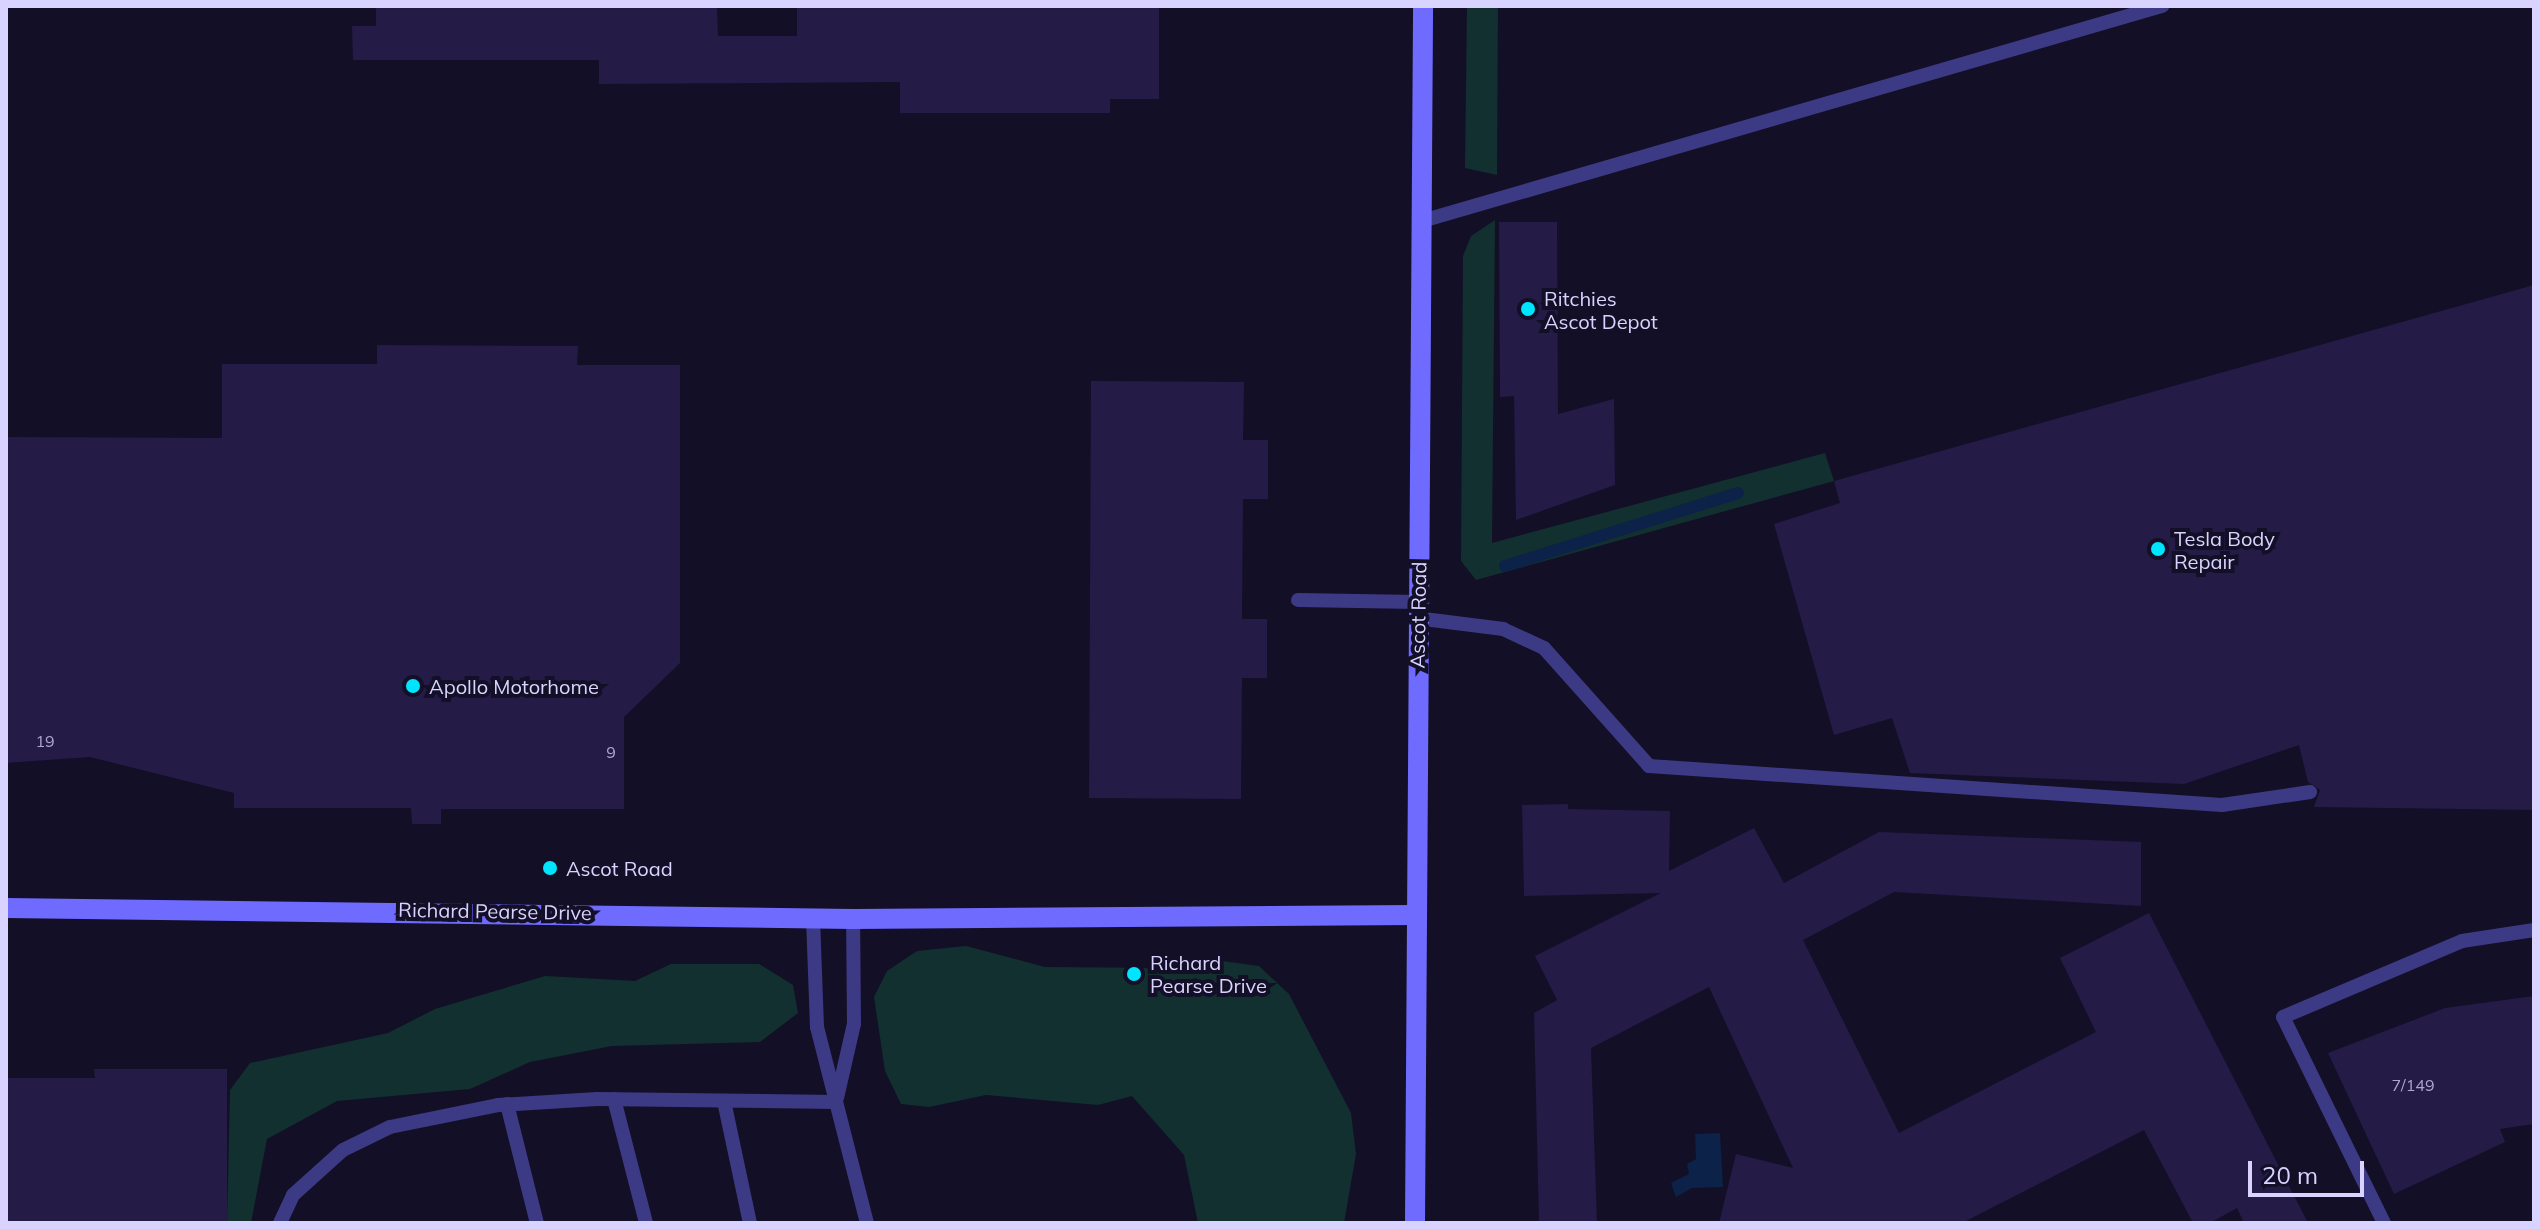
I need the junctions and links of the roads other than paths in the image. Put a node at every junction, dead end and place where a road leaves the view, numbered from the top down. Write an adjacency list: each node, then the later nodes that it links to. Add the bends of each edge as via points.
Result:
1 (1423, 6): 3 (street, Ascot Road)
2 (2162, 6): 3 (lane)
3 (1422, 221): 5 (street, Ascot Road)
4 (1298, 600): 5 (lane)
5 (1417, 610): 6 (lane, via 1503,629 1544,648 1649,766 2222,805); 8 (street, Ascot Road)
6 (2310, 792)
7 (6, 908): 9 (street, Richard Pearse Drive)
8 (1415, 915): 10 (street, Richard Pearse Drive); 21 (street, Ascot Road)
9 (813, 918): 10 (street, Richard Pearse Drive); 14 (lane, via 817,1027)
10 (853, 919): 14 (lane, via 854,1024)
11 (2534, 930): 22 (lane, via 2462,941 2283,1017)
12 (614, 1099): 13 (lane); 15 (lane); 18 (lane)
13 (724, 1101): 14 (lane); 19 (lane)
14 (836, 1102): 20 (lane)
15 (507, 1104): 16 (lane, via 366,1136 293,1195); 17 (lane)
16 (280, 1223)
17 (537, 1223)
18 (646, 1223)
19 (750, 1223)
20 (867, 1223)
21 (1415, 1223)
22 (2384, 1223)

